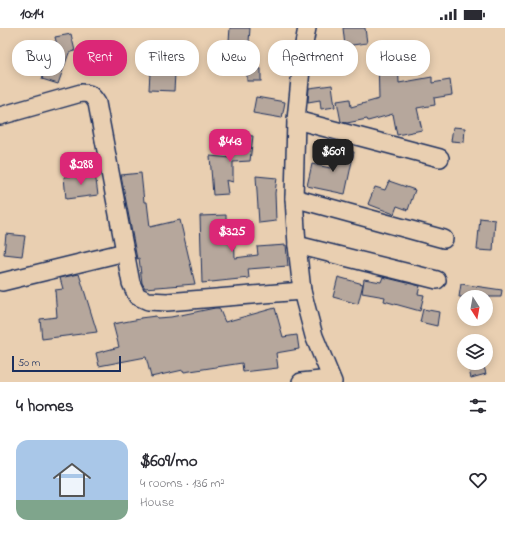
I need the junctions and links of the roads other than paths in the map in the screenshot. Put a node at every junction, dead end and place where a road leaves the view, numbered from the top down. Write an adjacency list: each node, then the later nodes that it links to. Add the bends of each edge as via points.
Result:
1 (308, 28): 3 (street, via 303,49)
2 (0, 116): 8 (street, via 81,93 93,96 97,103)
3 (296, 120): 4 (street); 5 (street)
4 (440, 158)
5 (294, 198): 6 (street); 7 (street)
6 (444, 239)
7 (297, 245): 9 (street); 11 (street)
8 (125, 252): 10 (street); 11 (street, via 131,283 137,296 148,301 167,302)
9 (437, 280)
10 (2, 282)
11 (302, 291): 12 (street, via 314,336)
12 (332, 380): 13 (street)
13 (301, 382)

